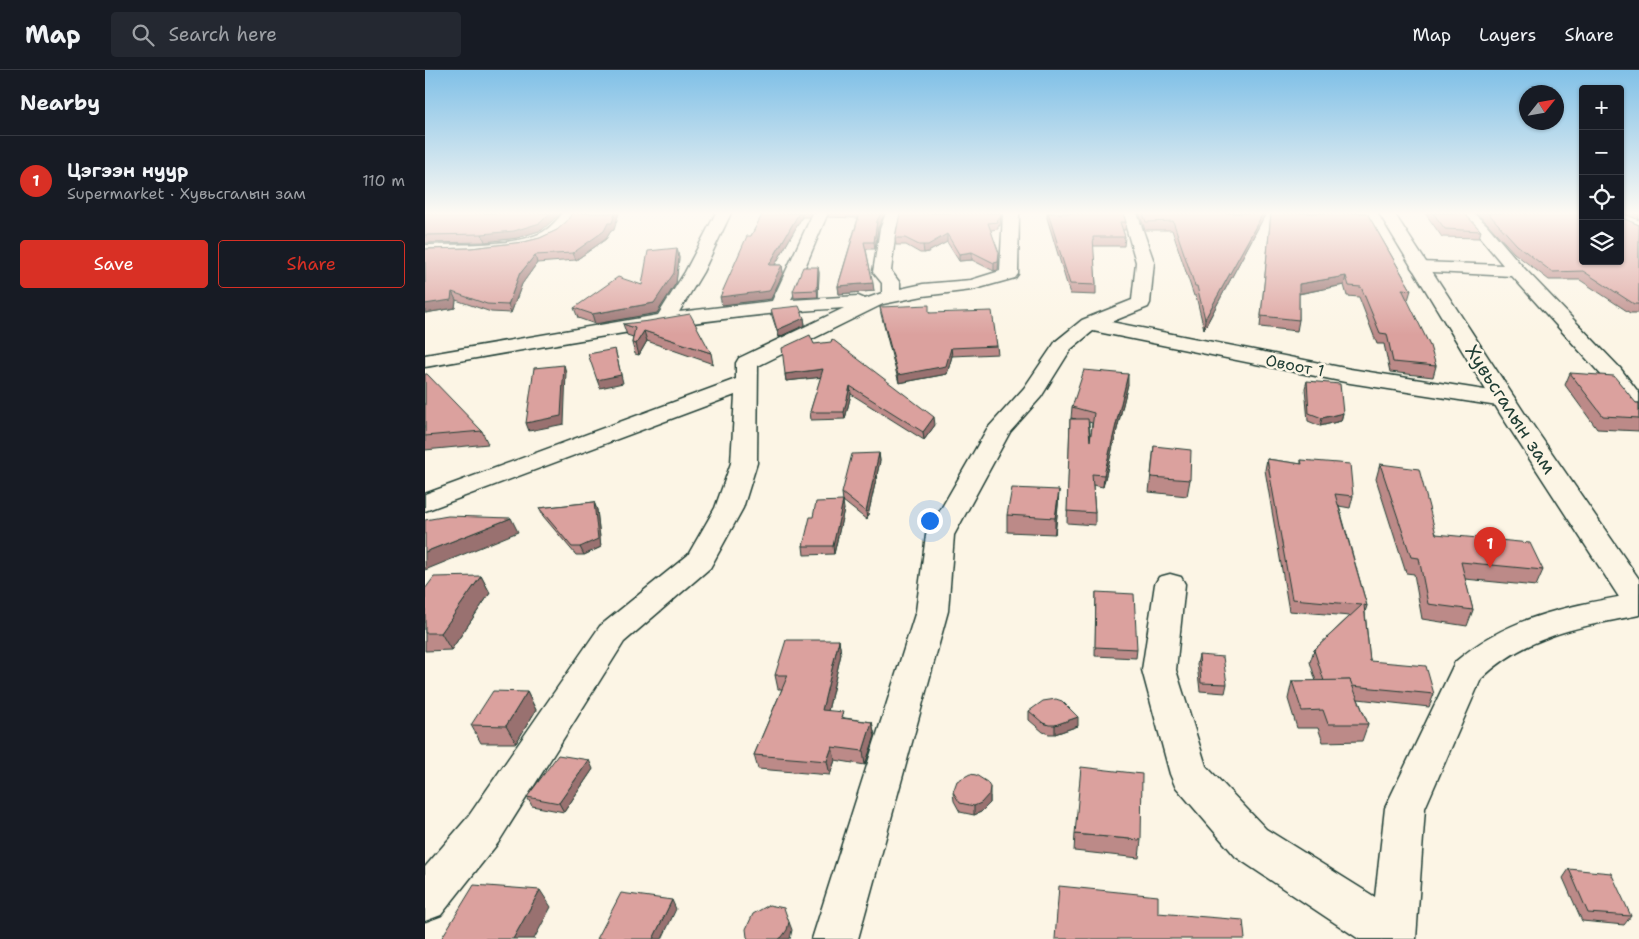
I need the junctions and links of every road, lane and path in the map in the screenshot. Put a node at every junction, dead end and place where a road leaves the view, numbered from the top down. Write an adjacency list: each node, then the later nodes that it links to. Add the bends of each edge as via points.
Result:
1 (703, 254): 12 (street)
2 (803, 254): 11 (street)
3 (885, 254): 10 (street, via 883,272 891,283)
4 (1010, 254): 10 (street, via 1009,274 972,285)
5 (1142, 254): 13 (street, via 1145,262 1141,303)
6 (1412, 254): 8 (street, Хувьсгалын зам)
7 (1502, 254): 9 (street)
8 (1420, 267): 9 (street); 16 (street, Хувьсгалын зам)
9 (1517, 272): 17 (street, via 1612,373)
10 (884, 298): 11 (street); 15 (street, via 747,363)
11 (779, 306): 12 (street)
12 (665, 320): 14 (street)
13 (1089, 324): 16 (street, Овоот 1, via 1350,376); 23 (street, via 1063,345 1033,392 999,429 940,535 932,611)
14 (425, 361)
15 (747, 383): 18 (street); 21 (street, via 743,462 729,508 699,561 612,634 483,830)
16 (1503, 400): 20 (street, Хувьсгалын зам)
17 (1639, 409)
18 (425, 503)
19 (1170, 584): 22 (street, via 1159,670 1189,774 1251,843)
20 (1639, 604): 22 (street, via 1546,624 1495,648 1467,671 1405,808)
21 (425, 900)
22 (1393, 937)
23 (835, 939)

